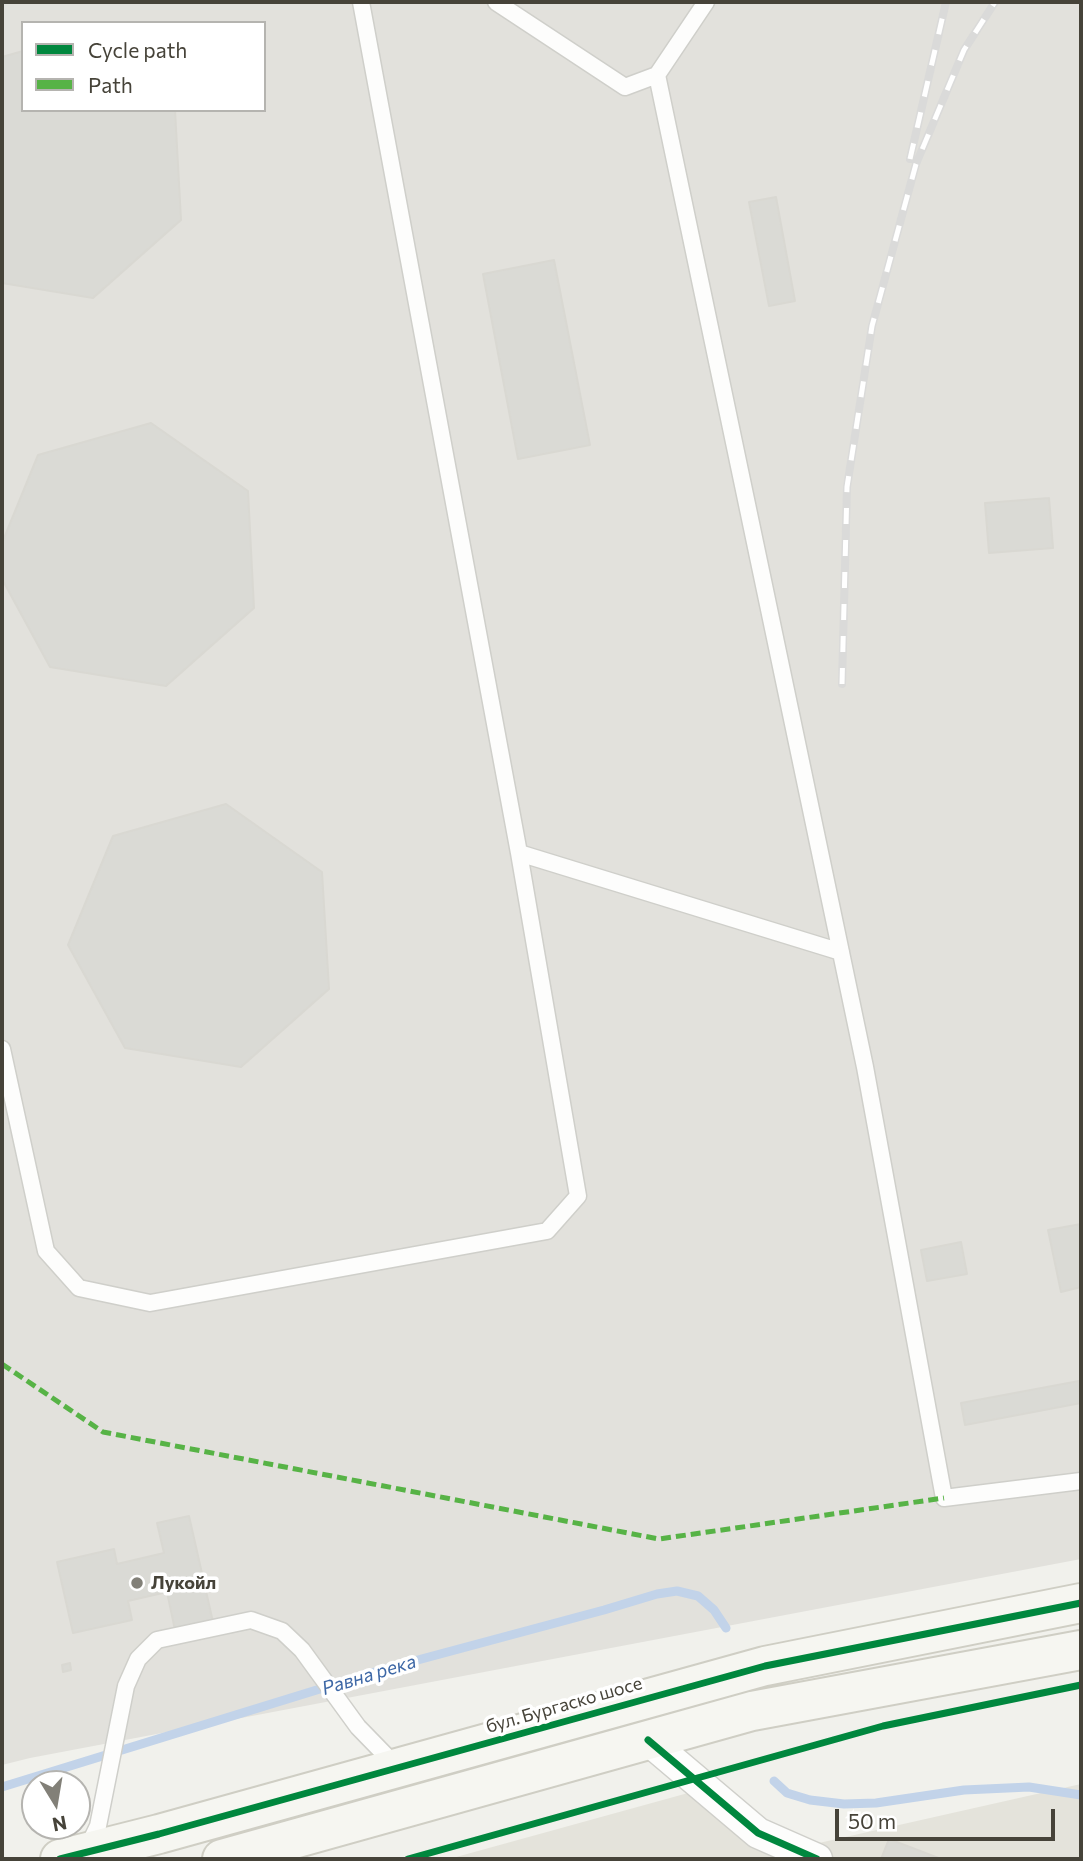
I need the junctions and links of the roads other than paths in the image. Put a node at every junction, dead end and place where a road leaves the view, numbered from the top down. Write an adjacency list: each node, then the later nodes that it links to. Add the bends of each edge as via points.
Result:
1 (361, 2): 5 (lane)
2 (496, 2): 4 (lane, via 625,87)
3 (706, 2): 4 (lane)
4 (657, 75): 6 (lane)
5 (519, 853): 6 (lane); 7 (lane, via 578,1196 547,1231 150,1303 79,1288 46,1251)
6 (841, 952): 8 (lane, via 944,1499)
7 (2, 1049)
8 (1081, 1481)
9 (1081, 1602): 12 (main road, бул. Бургаско шосе, via 765,1665)
10 (1081, 1650): 11 (main road, via 752,1711)
11 (648, 1740): 14 (main road); 15 (street, via 758,1833)
12 (398, 1768): 13 (main road, бул. Бургаско шосе); 13 (lane, via 358,1727 302,1650 282,1631 251,1620 157,1640 138,1659 126,1686 98,1826)
13 (72, 1856)
14 (222, 1859)
15 (817, 1859)

